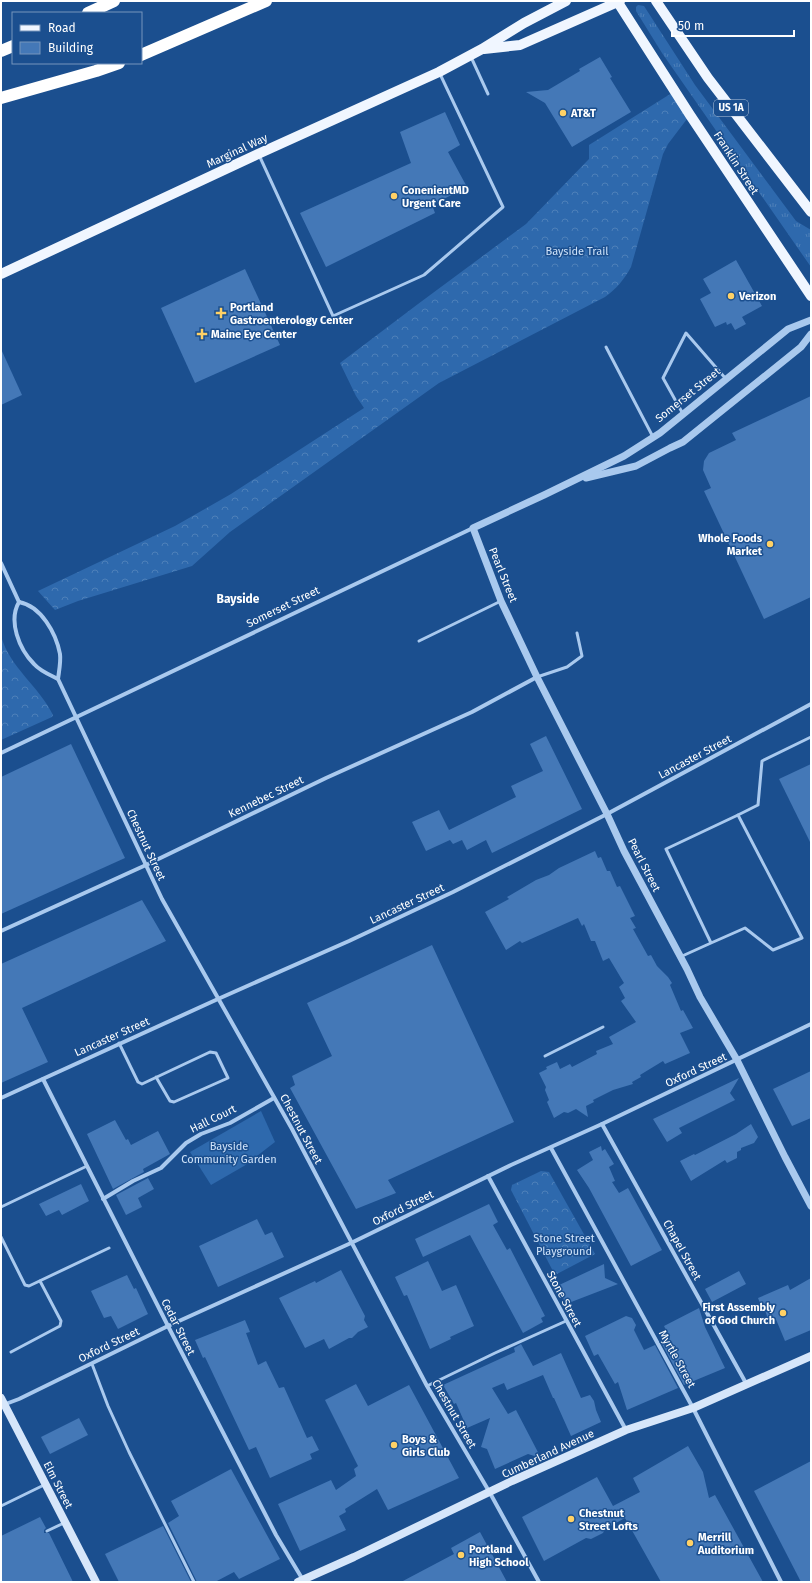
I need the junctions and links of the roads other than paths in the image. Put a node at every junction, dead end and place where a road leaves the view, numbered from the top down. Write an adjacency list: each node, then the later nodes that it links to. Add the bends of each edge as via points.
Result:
1 (114, 1): 6 (highway)
2 (266, 1): 10 (highway)
3 (566, 1): 8 (main road, Marginal Way, via 524,23)
4 (618, 1): 8 (main road, Marginal Way, via 520,45); 19 (main road, Franklin Street, via 690,115)
5 (656, 1): 17 (main road, US 1A, via 708,78)
6 (90, 12)
7 (12, 46): 9 (highway)
8 (482, 50): 11 (main road, Marginal Way)
9 (1, 51)
10 (142, 55)
11 (471, 56): 13 (main road, Marginal Way); 14 (lane)
12 (116, 64): 15 (highway)
13 (439, 72): 16 (main road, Marginal Way); 16 (lane, via 503,207 424,275 333,316)
14 (488, 94)
15 (1, 98)
16 (258, 154): 18 (main road, Marginal Way)
17 (811, 212)
18 (1, 274)
19 (811, 296)
20 (811, 320): 23 (street, Somerset Street, via 788,328)
21 (811, 334): 26 (street, Somerset Street, via 801,347 683,442 636,466)
22 (606, 347): 25 (lane)
23 (726, 379): 24 (street, Somerset Street); 24 (lane, via 686,334 663,378)
24 (683, 414): 25 (street, Somerset Street)
25 (653, 437): 26 (street, Somerset Street, via 624,456)
26 (574, 481): 27 (street, Somerset Street)
27 (473, 528): 29 (street, Pearl Street); 36 (street, Somerset Street)
28 (1, 562): 30 (street)
29 (501, 601): 32 (lane); 33 (street, Pearl Street)
30 (19, 602): 34 (street, via 35,608 52,632 60,654); 34 (street, via 14,620 20,642 34,664)
31 (577, 633): 33 (lane, via 582,656 567,667)
32 (419, 641)
33 (537, 678): 39 (street, Pearl Street); 41 (street, Kennebec Street, via 472,712 326,778)
34 (58, 679): 36 (street, Chestnut Street)
35 (811, 704): 39 (street, Lancaster Street)
36 (76, 718): 38 (street, Somerset Street); 41 (street, Chestnut Street)
37 (811, 737): 40 (lane, via 762,761 758,805)
38 (1, 753)
39 (607, 814): 44 (street, Pearl Street); 45 (street, Lancaster Street, via 439,899)
40 (738, 815): 43 (lane, via 666,849); 43 (lane, via 802,938 773,950 745,928)
41 (146, 865): 42 (street, Kennebec Street); 45 (street, Chestnut Street)
42 (1, 932)
43 (711, 943): 44 (lane)
44 (680, 957): 50 (street, Pearl Street)
45 (218, 999): 48 (street, Lancaster Street); 54 (street, Chestnut Street)
46 (811, 1024): 50 (street, Oxford Street)
47 (603, 1027): 49 (lane)
48 (119, 1043): 51 (lane, via 138,1082 142,1084); 52 (street, Lancaster Street)
49 (545, 1056)
50 (737, 1060): 55 (street, Oxford Street); 60 (street, Pearl Street)
51 (156, 1077): 51 (lane, via 210,1052 216,1053 228,1078 174,1102 170,1101)
52 (43, 1079): 53 (street, Lancaster Street); 57 (street, Cedar Street)
53 (1, 1098)
54 (274, 1098): 59 (street, Hall Court, via 230,1123 186,1142 161,1168 134,1180); 63 (street, Chestnut Street)
55 (602, 1124): 56 (street, Oxford Street); 71 (street, Chapel Street)
56 (551, 1148): 58 (street, Oxford Street); 74 (street, Myrtle Street)
57 (87, 1166): 59 (street, Cedar Street); 61 (lane)
58 (488, 1176): 63 (street, Oxford Street); 66 (street, Stone Street)
59 (103, 1199): 67 (street, Cedar Street)
60 (811, 1206)
61 (1, 1207)
62 (1, 1237): 65 (lane, via 25,1285)
63 (351, 1243): 67 (street, Oxford Street); 72 (street, Chestnut Street)
64 (109, 1248): 65 (lane)
65 (40, 1281): 68 (lane, via 61,1321 60,1326)
66 (566, 1322): 72 (lane); 75 (street, Stone Street)
67 (168, 1326): 70 (street, Oxford Street); 81 (street, Cedar Street)
68 (11, 1352)
69 (811, 1356): 71 (main road, Cumberland Avenue)
70 (92, 1364): 73 (street, Oxford Street); 83 (lane, via 129,1452)
71 (747, 1385): 74 (main road, Cumberland Avenue)
72 (427, 1386): 77 (street, Chestnut Street)
73 (2, 1403): 76 (main road, Elm Street)
74 (693, 1408): 75 (main road, Cumberland Avenue); 85 (street, Myrtle Street)
75 (626, 1430): 77 (main road, Cumberland Avenue)
76 (46, 1484): 78 (lane); 79 (main road, Elm Street)
77 (490, 1493): 81 (main road, Cumberland Avenue); 84 (street, Chestnut Street)
78 (1, 1506)
79 (66, 1523): 80 (lane); 82 (main road, Elm Street)
80 (47, 1531)
81 (301, 1581)
82 (96, 1582)
83 (194, 1582)
84 (539, 1582)
85 (782, 1582)

